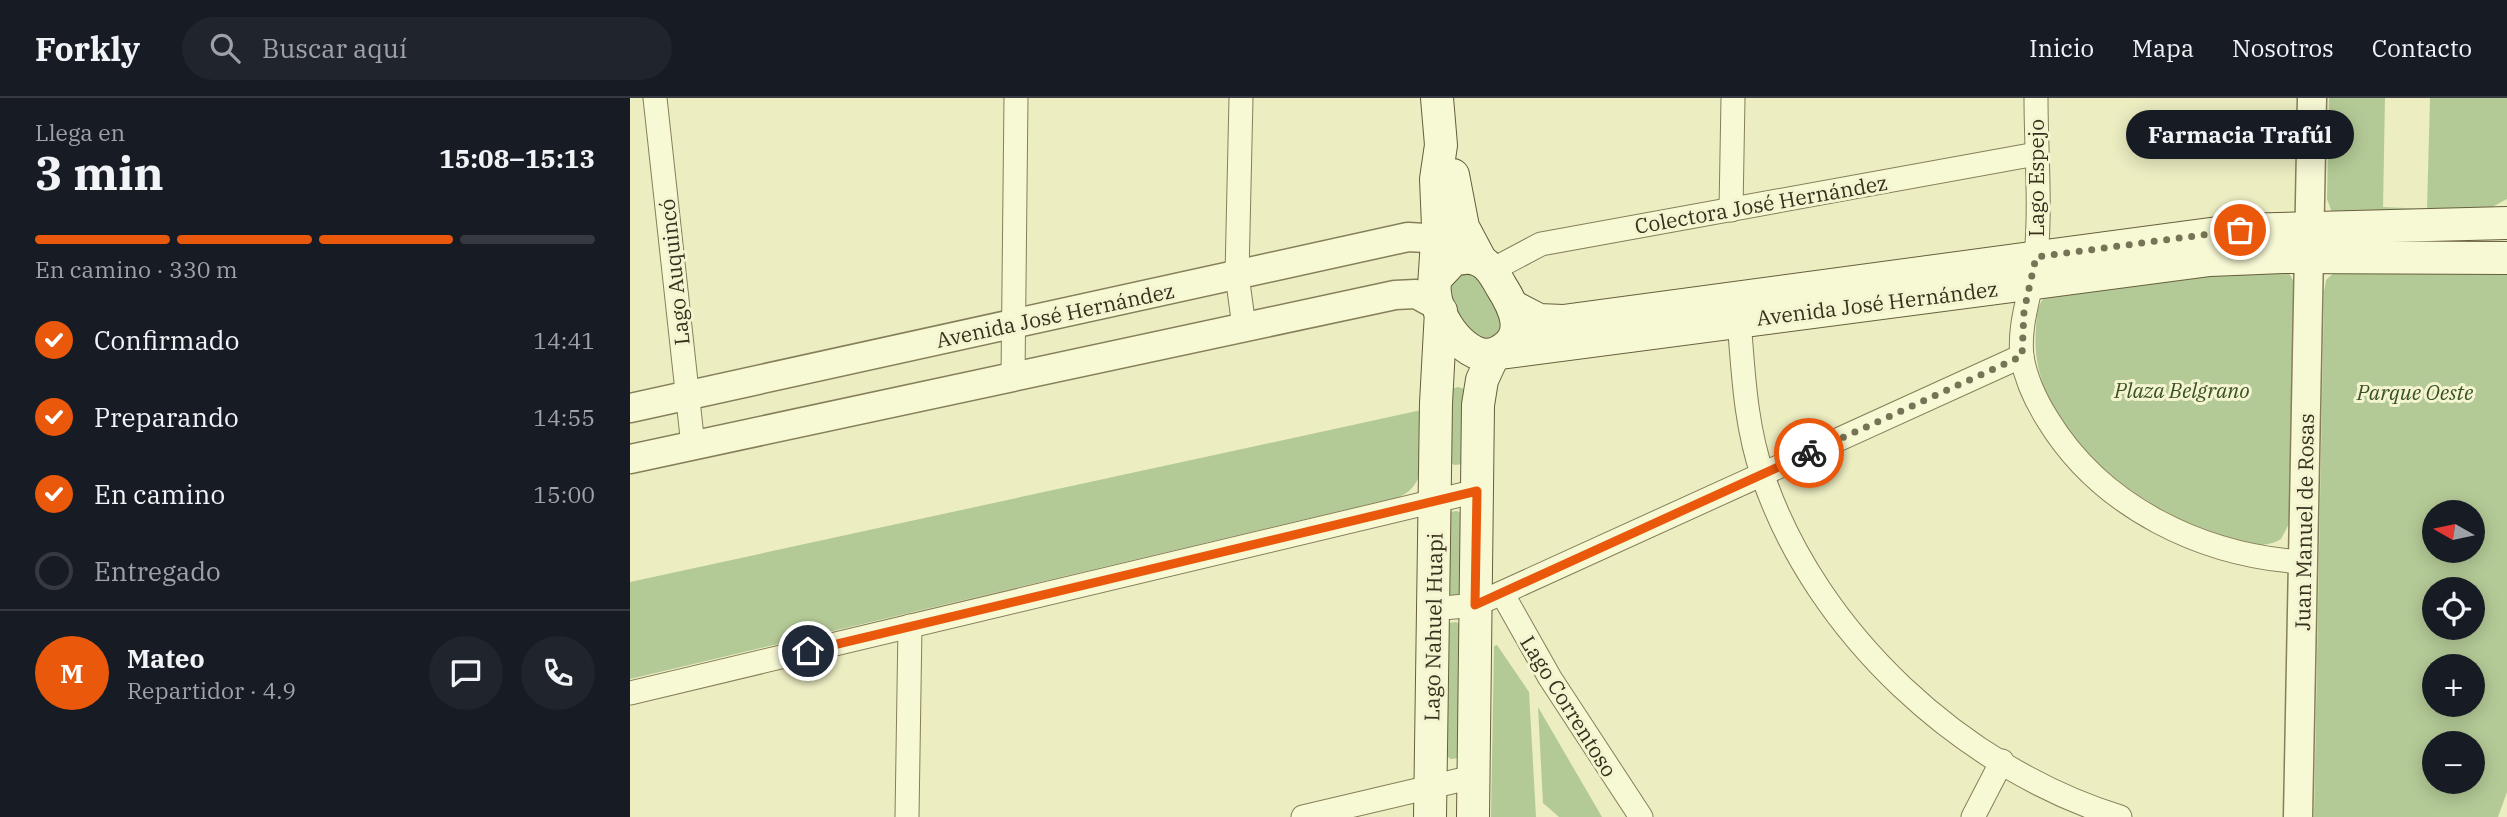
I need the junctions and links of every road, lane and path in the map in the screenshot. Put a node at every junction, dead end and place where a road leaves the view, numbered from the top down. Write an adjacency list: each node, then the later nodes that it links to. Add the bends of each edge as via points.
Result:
1 (655, 98): 26 (street, Lago Auquincó)
2 (1016, 98): 21 (street)
3 (1241, 98): 17 (street)
4 (1437, 98): 8 (main road)
5 (1733, 98): 10 (street)
6 (2036, 98): 9 (street, Lago Espejo)
7 (2312, 98): 13 (street, Juan Manuel de Rosas)
8 (1441, 145): 12 (main road, Lago Nahuel Huapi, via 1436,179); 15 (main road, via 1453,175 1463,227)
9 (2036, 154): 10 (street, Colectora José Hernández); 16 (street, Lago Espejo)
10 (1731, 209): 15 (street, Colectora José Hernández, via 1541,244)
11 (2507, 223): 13 (main road, Avenida José Hernández)
12 (1437, 242): 15 (street, Avenida José Hernández); 17 (street, Avenida José Hernández, via 1408,237); 18 (main road, Lago Nahuel Huapi)
13 (2309, 242): 14 (main road, Avenida José Hernández); 16 (main road, Avenida José Hernández, via 2240,230); 33 (street, Juan Manuel de Rosas)
14 (2507, 258)
15 (1483, 263): 18 (main road, via 1462,258 1448,263 1438,274); 19 (main road)
16 (2033, 270): 20 (main road, Avenida José Hernández); 24 (street, Lago Espejo, via 2022,326)
17 (1237, 275): 21 (street, Avenida José Hernández); 22 (street)
18 (1438, 301): 22 (street, via 1402,294); 23 (main road, Avenida José Hernández, via 1465,348 1477,354); 32 (main road, Lago Nahuel Huapi)
19 (1514, 307): 20 (main road, Avenida José Hernández, via 1554,322); 23 (main road, via 1516,333 1509,345)
20 (1738, 309): 23 (main road, Avenida José Hernández); 30 (street, via 1749,420)
21 (1013, 324): 25 (street); 26 (street, Avenida José Hernández)
22 (1244, 327): 25 (street)
23 (1496, 353): 31 (main road, Lago Nahuel Huapi, via 1479,396)
24 (2022, 356): 30 (street); 33 (street, Lago Espejo, via 2031,388 2056,432 2117,495 2170,528 2217,547)
25 (1013, 377): 28 (street)
26 (687, 396): 27 (street, Avenida José Hernández); 28 (street, Lago Auquincó)
27 (630, 408)
28 (693, 446): 29 (street)
29 (630, 459)
30 (1762, 474): 34 (street); 38 (street, via 1797,551 1851,632 1933,715)
31 (1477, 491): 32 (street); 34 (main road, Lago Nahuel Huapi)
32 (1435, 502): 35 (main road, Lago Nahuel Huapi); 36 (street)
33 (2303, 562): 47 (street, Juan Manuel de Rosas)
34 (1489, 599): 35 (street); 39 (main road, Lago Nahuel Huapi); 44 (street, Lago Correntoso, via 1550,678)
35 (1433, 609): 40 (main road, Lago Nahuel Huapi)
36 (910, 626): 37 (street); 41 (street)
37 (630, 693)
38 (2002, 761): 45 (street); 46 (street)
39 (1473, 778): 40 (street); 43 (main road, Lago Nahuel Huapi)
40 (1430, 802): 42 (street)
41 (907, 817)
42 (1303, 817)
43 (1472, 817)
44 (1641, 817)
45 (1973, 817)
46 (2120, 817)
47 (2298, 817)

